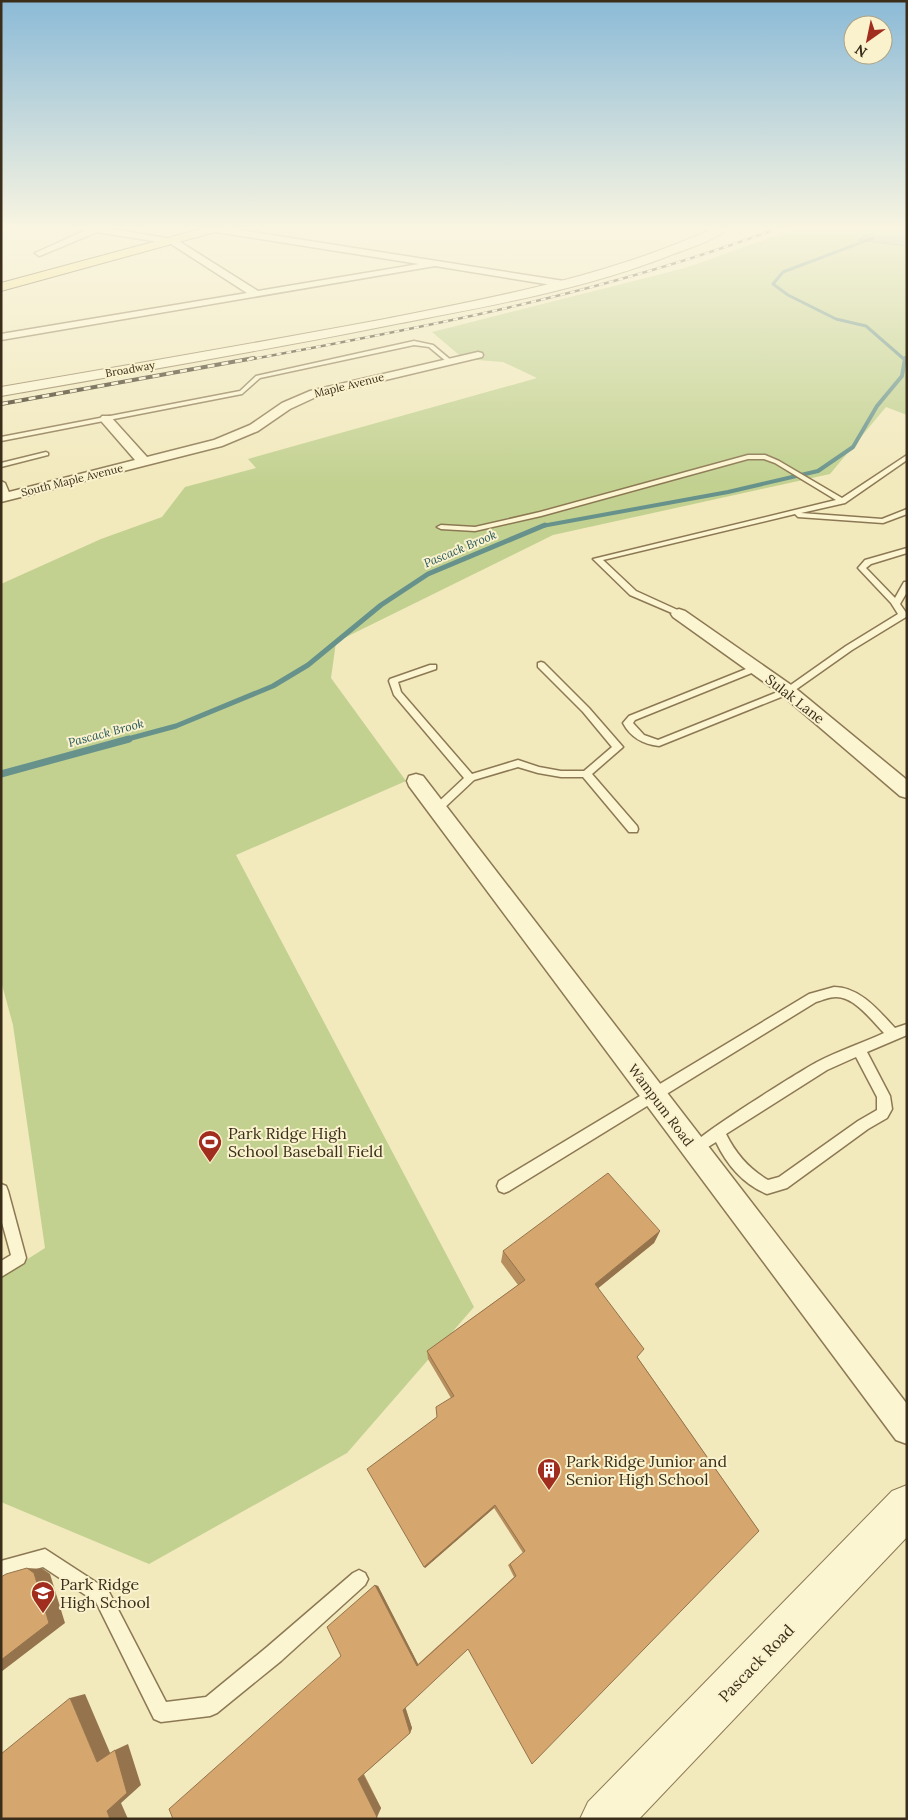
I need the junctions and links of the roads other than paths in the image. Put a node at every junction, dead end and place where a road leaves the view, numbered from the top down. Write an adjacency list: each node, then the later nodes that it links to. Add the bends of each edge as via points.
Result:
1 (138, 314): 3 (street)
2 (422, 314): 6 (street, Broadway)
3 (1, 337)
4 (478, 355): 5 (street, Maple Avenue)
5 (450, 361): 7 (lane, via 431,346 414,343 258,376 242,392); 11 (street, Maple Avenue, via 314,393 237,436)
6 (1, 392)
7 (106, 419): 8 (lane); 11 (street)
8 (1, 440)
9 (46, 454): 12 (lane)
10 (907, 457): 15 (lane)
11 (144, 462): 14 (street, South Maple Avenue)
12 (1, 465)
13 (1, 483): 14 (lane)
14 (4, 497)
15 (842, 501): 17 (lane); 18 (lane, via 765,457 748,457 542,514 475,529)
16 (907, 511): 17 (lane, via 883,521)
17 (784, 514): 22 (lane, via 597,559 633,593)
18 (441, 527)
19 (907, 550): 21 (lane, via 868,562 862,568)
20 (907, 584): 21 (lane)
21 (897, 602): 23 (lane)
22 (678, 614): 26 (street, Sulak Lane)
23 (905, 616): 27 (lane, via 849,648)
24 (541, 665): 28 (lane, via 618,747)
25 (433, 667): 29 (lane, via 393,681 397,693)
26 (756, 668): 27 (street, Sulak Lane); 27 (lane, via 632,718 628,722 630,728 649,742 659,743)
27 (788, 692): 31 (street, Sulak Lane)
28 (586, 774): 29 (lane, via 561,774 518,763); 33 (lane)
29 (470, 778): 32 (lane)
30 (416, 781): 32 (street, Wampum Road)
31 (907, 791)
32 (437, 808): 37 (street, Wampum Road)
33 (633, 829)
34 (907, 1029): 35 (lane)
35 (893, 1035): 36 (lane); 37 (lane, via 869,1009 838,992 814,998)
36 (859, 1050): 38 (lane, via 822,1066); 38 (lane, via 884,1096 885,1109 782,1183 766,1187 748,1177)
37 (654, 1096): 39 (street, Wampum Road); 40 (lane)
38 (718, 1132): 39 (lane)
39 (695, 1149): 43 (street, Wampum Road)
40 (504, 1186)
41 (1, 1191): 42 (lane, via 19,1258)
42 (1, 1270)
43 (907, 1429)
44 (904, 1516): 47 (street, Pascack Road)
45 (1, 1570): 46 (lane, via 45,1558 102,1596 161,1712 210,1706)
46 (359, 1579)
47 (606, 1819)

